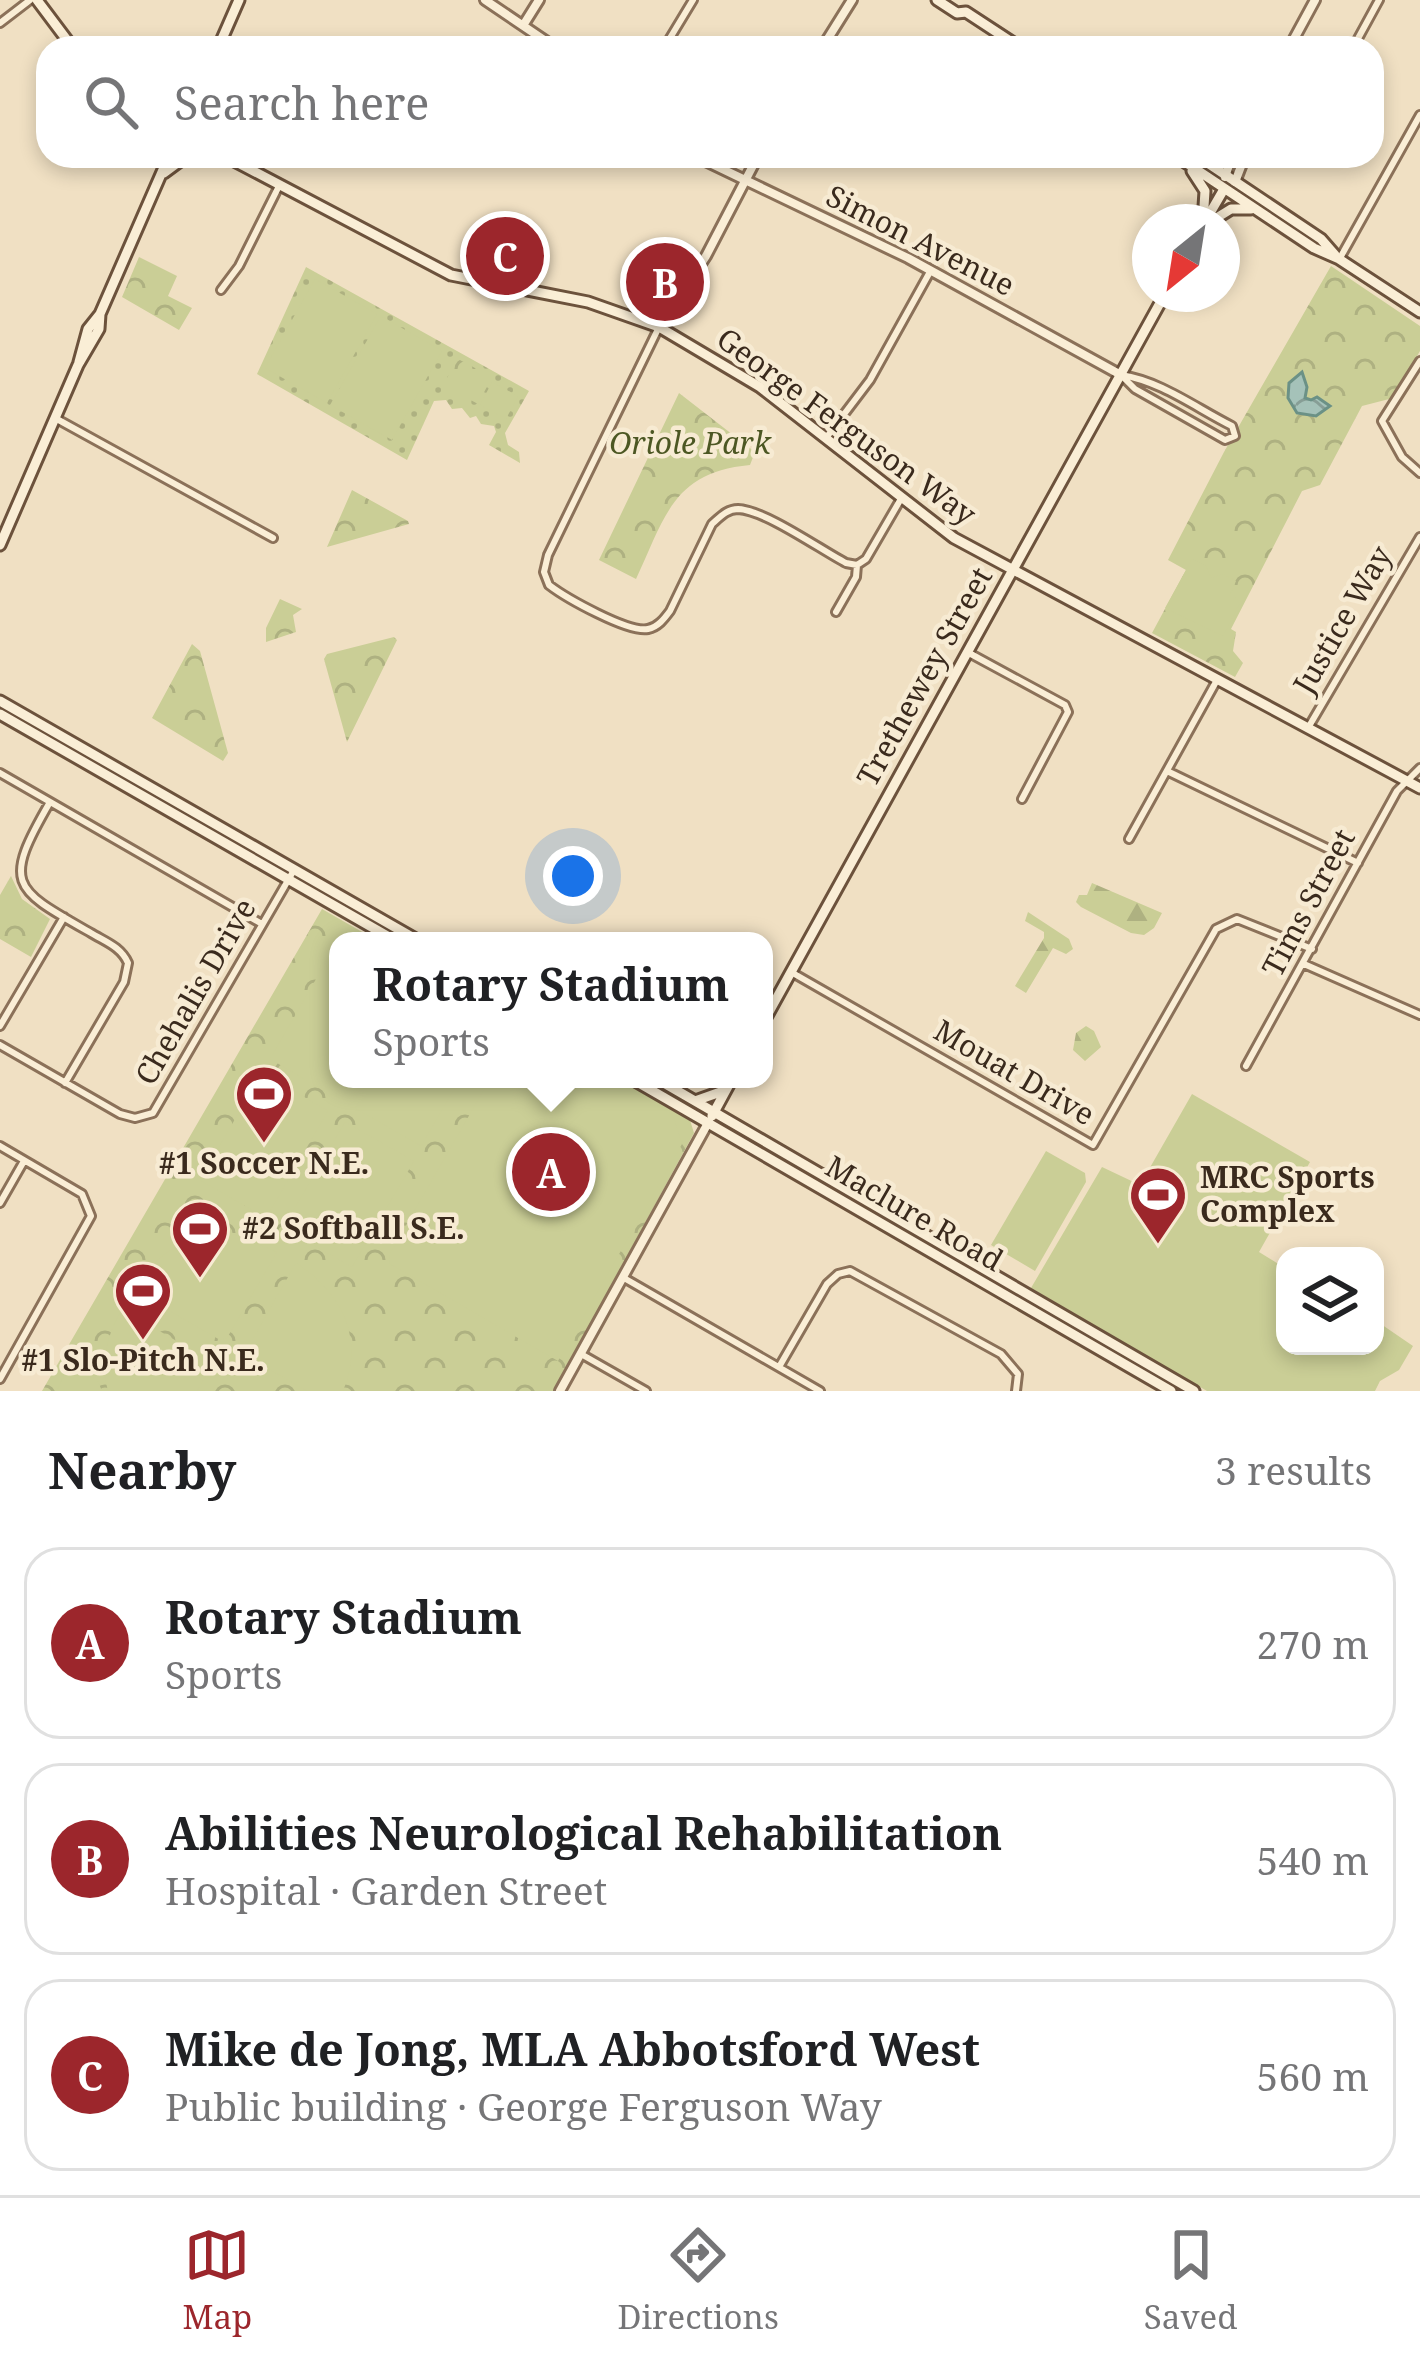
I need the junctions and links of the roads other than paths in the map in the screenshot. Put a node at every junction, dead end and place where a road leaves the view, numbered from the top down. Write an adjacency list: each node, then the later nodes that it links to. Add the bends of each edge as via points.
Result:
1 (33, 0): 12 (street); 14 (main road)
2 (239, 0): 15 (main road)
3 (485, 0): 13 (street)
4 (539, 0): 13 (street)
5 (693, 0): 17 (street)
6 (852, 0): 18 (street)
7 (937, 0): 11 (main road)
8 (960, 0): 11 (main road)
9 (1315, 0): 20 (street)
10 (1379, 0): 21 (street)
11 (966, 12): 19 (main road)
12 (0, 22)
13 (524, 25): 16 (street)
14 (63, 36)
15 (223, 36)
16 (539, 36)
17 (671, 36)
18 (830, 36)
19 (1003, 36)
20 (1296, 36)
21 (1359, 36)
22 (1420, 115): 42 (street)
23 (164, 168): 33 (main road)
24 (172, 168): 33 (main road)
25 (249, 168): 36 (main road, George Ferguson Way)
26 (718, 168): 35 (street, Simon Avenue)
27 (751, 168): 35 (street)
28 (1187, 168): 38 (main road, via 1204,188)
29 (1194, 168): 37 (main road)
30 (1215, 168): 34 (main road)
31 (1231, 168): 34 (street)
32 (1237, 168): 34 (street)
33 (160, 177): 50 (main road)
34 (1230, 178): 37 (street); 42 (main road)
35 (743, 181): 43 (street, Simon Avenue); 47 (street)
36 (280, 183): 44 (street); 47 (main road, George Ferguson Way, via 451,275 588,302)
37 (1224, 188): 39 (main road); 41 (main road)
38 (1205, 204)
39 (1216, 204)
40 (1240, 210): 41 (main road)
41 (1256, 211): 42 (main road)
42 (1339, 259): 45 (main road)
43 (931, 270): 49 (street, Simon Avenue); 51 (street, via 870,380)
44 (221, 290)
45 (1419, 308)
46 (1155, 312): 49 (main road, Trethewey Street)
47 (659, 327): 51 (main road, George Ferguson Way, via 738,371); 57 (street, via 548,555 549,585 645,631 670,611 712,524 738,509)
48 (1420, 361): 52 (street, via 1382,421)
49 (1121, 375): 49 (street, via 1225,440 1235,436 1232,426); 58 (main road, Trethewey Street)
50 (55, 418): 55 (street); 56 (main road)
51 (826, 438): 53 (main road, George Ferguson Way)
52 (1420, 473)
53 (902, 497): 57 (street); 58 (main road, George Ferguson Way)
54 (1420, 537): 64 (street, Justice Way)
55 (273, 538)
56 (0, 545)
57 (856, 565): 59 (street)
58 (1011, 569): 60 (main road, Trethewey Street); 61 (main road, George Ferguson Way)
59 (836, 612)
60 (965, 652): 70 (street, via 1068,712); 81 (main road, Trethewey Street)
61 (1217, 680): 64 (main road, George Ferguson Way); 66 (street)
62 (0, 701): 74 (main road)
63 (0, 714): 74 (main road)
64 (1307, 728): 68 (main road, George Ferguson Way)
65 (1420, 767): 68 (street, Tims Street)
66 (1167, 771): 72 (street); 73 (street)
67 (0, 773): 71 (street)
68 (1407, 781): 69 (main road, George Ferguson Way); 73 (street, Tims Street)
69 (1420, 788)
70 (1022, 799)
71 (50, 802): 75 (street, via 20,872 27,892); 76 (street)
72 (1130, 839)
73 (1358, 863): 79 (street, Tims Street)
74 (291, 874): 76 (street, Chehalis Drive); 77 (main road); 78 (main road)
75 (64, 917): 84 (street); 87 (street, via 118,948 128,972)
76 (262, 925): 87 (street, Chehalis Drive, via 153,1113 129,1118)
77 (382, 932)
78 (401, 932)
79 (1312, 949): 80 (street, Tims Street); 81 (street, Mouat Drive, via 1243,920 1216,929 1093,1145)
80 (1304, 964): 83 (street); 86 (street, Tims Street)
81 (791, 972): 82 (main road, Trethewey Street)
82 (773, 1005)
83 (1420, 1015)
84 (0, 1025)
85 (0, 1045): 87 (street, Chehalis Drive)
86 (1246, 1066)
87 (65, 1083)
88 (650, 1088): 93 (main road, Maclure Road)
89 (672, 1088): 92 (main road, Maclure Road)
90 (721, 1088): 92 (main road)
91 (727, 1088): 93 (main road)
92 (694, 1101): 93 (main road, Maclure Road)
93 (711, 1118): 97 (street); 105 (main road, Maclure Road); 106 (main road, Maclure Road)
94 (0, 1146): 95 (street)
95 (24, 1161): 96 (street); 100 (street, via 82,1194 91,1208)
96 (0, 1203)
97 (624, 1278): 98 (street); 99 (street)
98 (581, 1354): 101 (street); 102 (street)
99 (779, 1367): 103 (street); 104 (street, via 826,1285 850,1271 1001,1354 1018,1374)
100 (0, 1378)
101 (560, 1391)
102 (646, 1391)
103 (820, 1391)
104 (1016, 1391)
105 (1172, 1391)
106 (1194, 1391)

